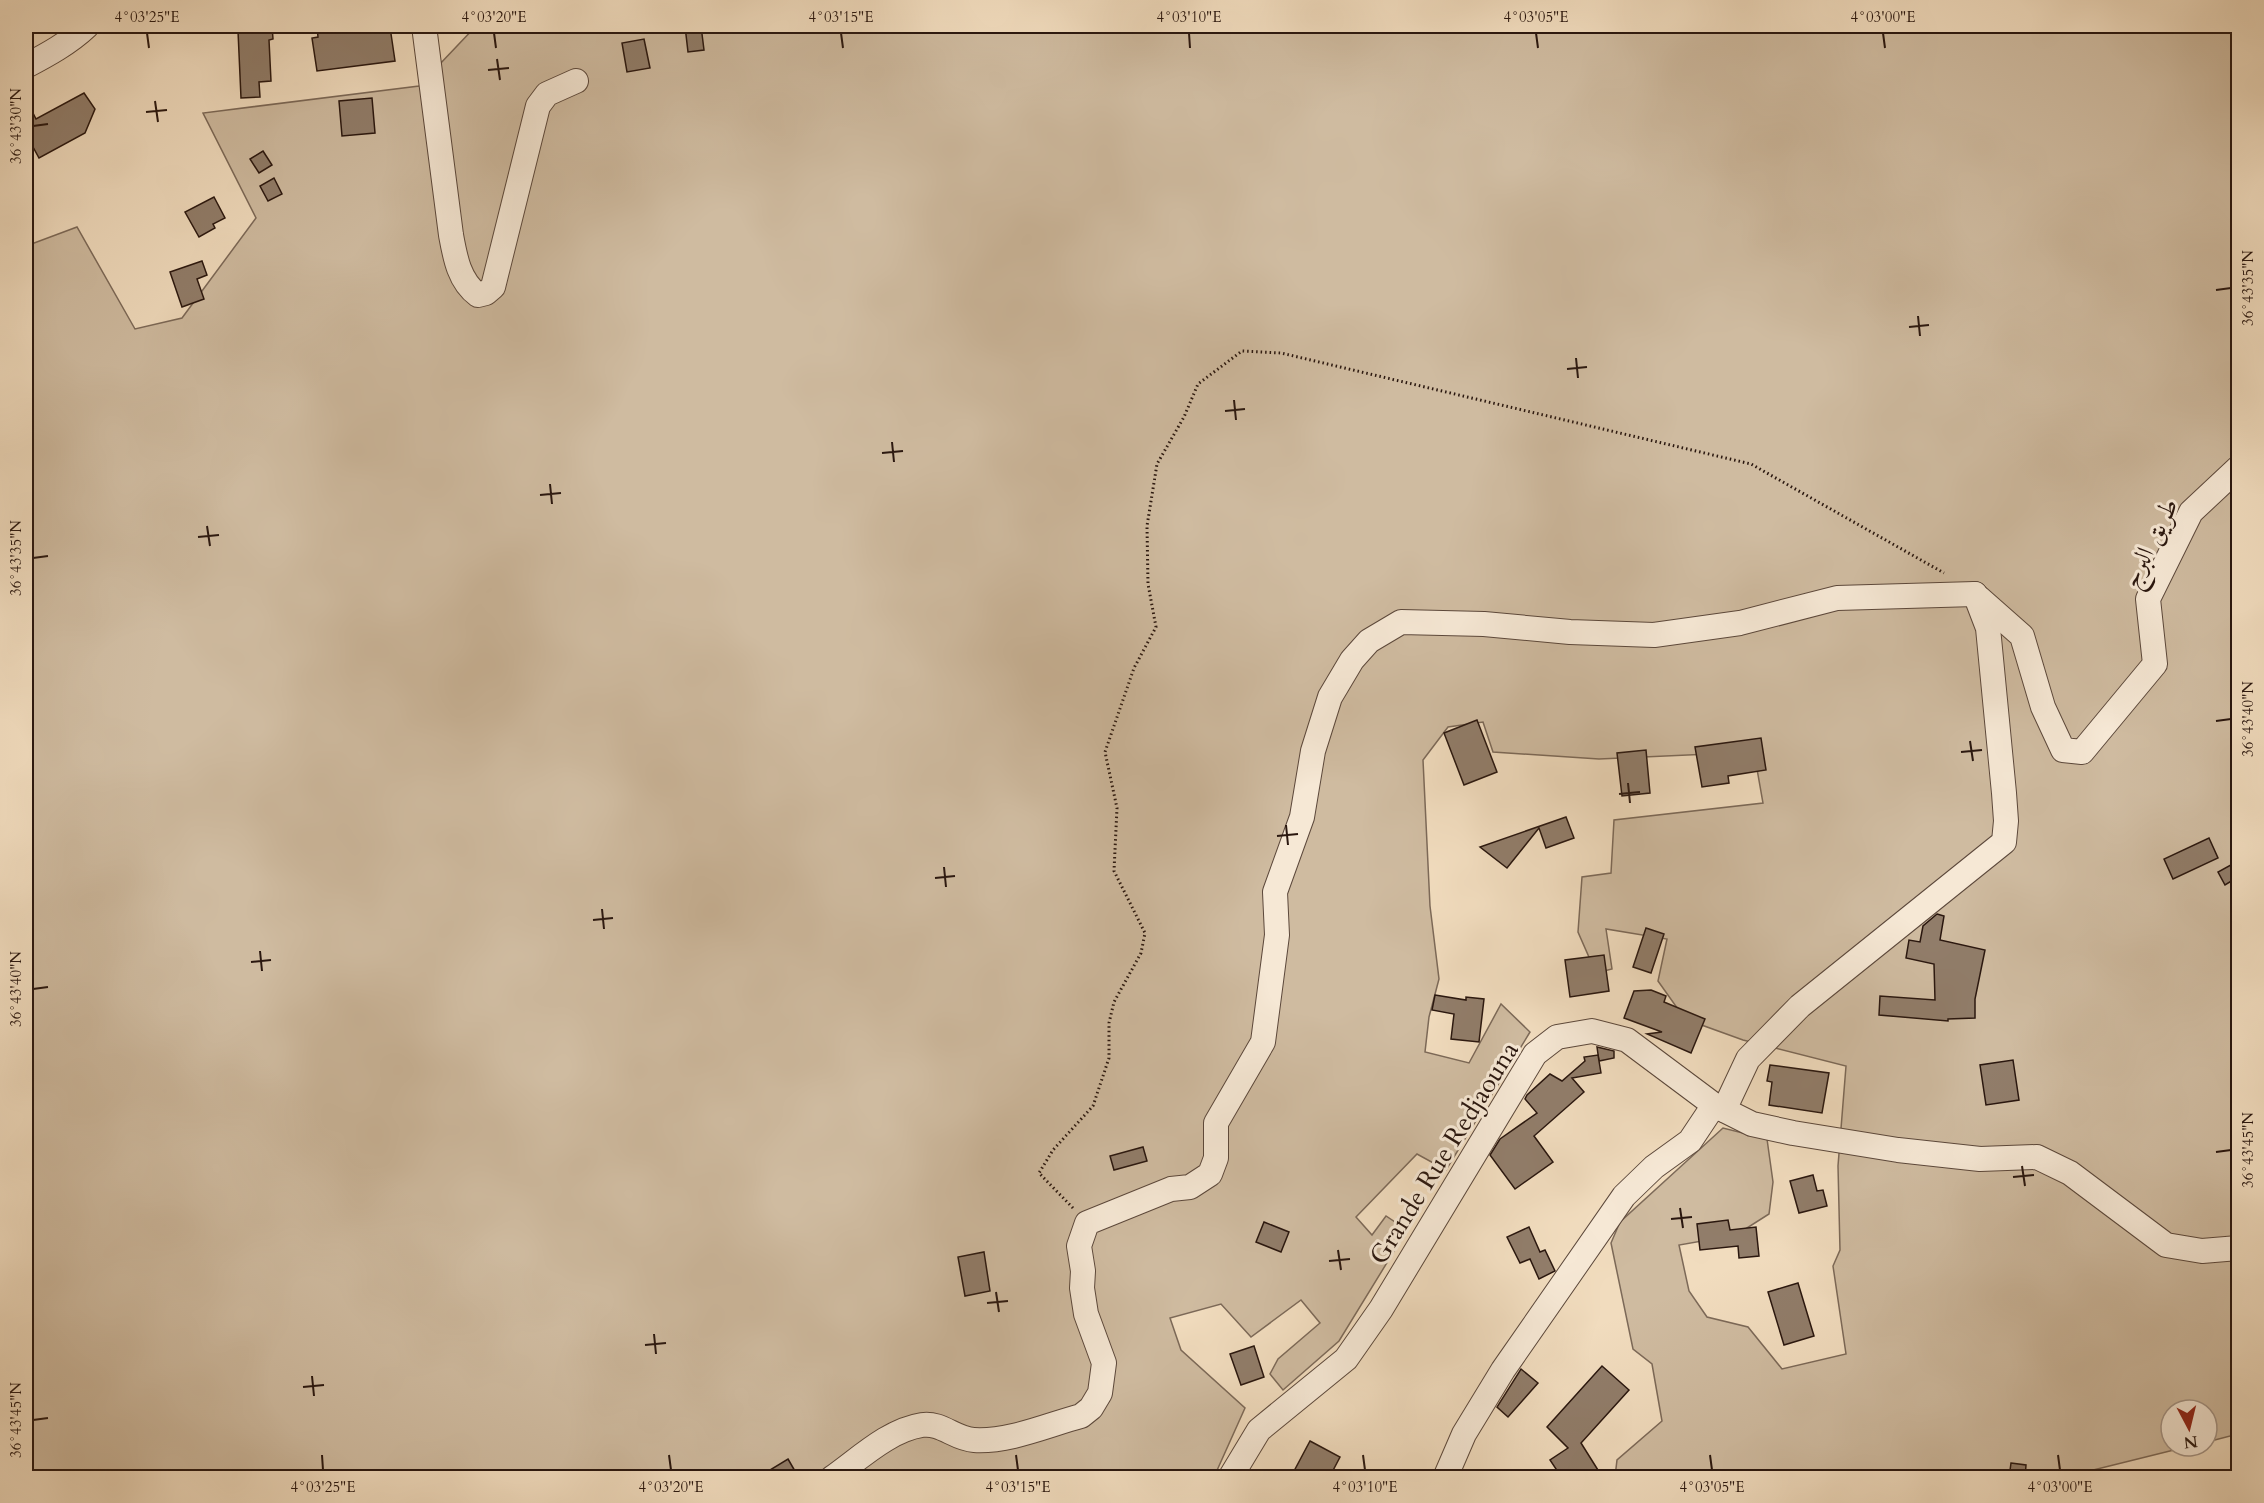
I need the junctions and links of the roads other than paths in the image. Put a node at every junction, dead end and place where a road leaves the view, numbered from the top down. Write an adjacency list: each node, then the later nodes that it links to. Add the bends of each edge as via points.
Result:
1 (87, 26): 3 (street)
2 (424, 26): 4 (street, via 457,267 478,295 493,287 538,106 547,94)
3 (26, 66)
4 (576, 81)
5 (2238, 468): 6 (street, طريق البرج, via 2191,512 2148,600 2155,664 2082,752 2063,750 2043,707 2022,636)
6 (1975, 594): 7 (street, via 1988,628 2006,812 2004,842 1800,1006 1748,1059); 9 (street, via 1837,598 1740,623 1654,635 1401,622 1369,641 1352,660 1330,697 1317,740 1302,816 1275,892 1277,935 1263,1042 1216,1123 1216,1158 1210,1174 1190,1187 1171,1189 1087,1223 1079,1246 1082,1288 1086,1314 1104,1363 1100,1393 1091,1408 1081,1416 998,1440 962,1439 934,1424 922,1425 895,1433)
7 (1719, 1108): 8 (street, Grande Rue Redjaouna, via 1752,1124 1898,1150 1980,1159 2037,1157 2070,1173 2166,1245 2202,1251); 10 (street, Grande Rue Redjaouna, via 1627,1040 1592,1031 1557,1037 1535,1054 1381,1309 1346,1359 1259,1430); 11 (street, via 1690,1141 1654,1167 1624,1196 1503,1370 1464,1434)
8 (2238, 1248)
9 (832, 1478)
10 (1230, 1478)
11 (1445, 1478)

